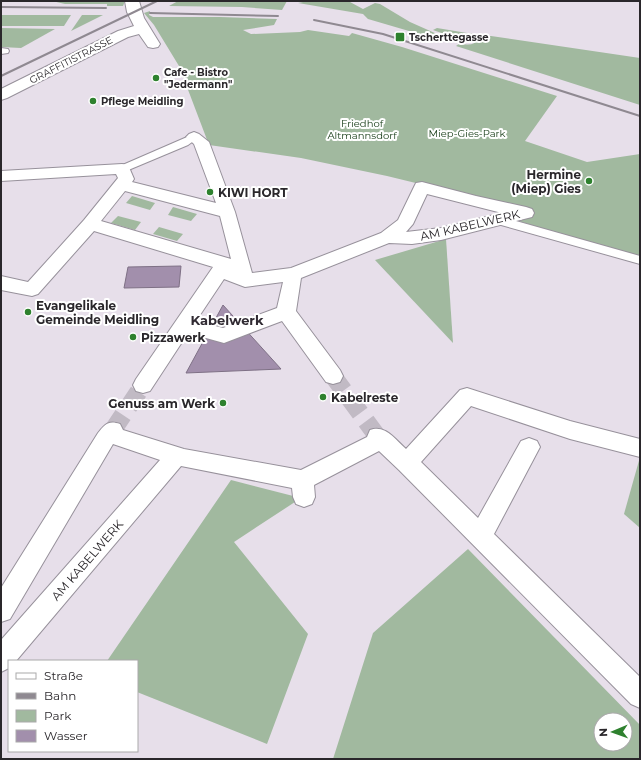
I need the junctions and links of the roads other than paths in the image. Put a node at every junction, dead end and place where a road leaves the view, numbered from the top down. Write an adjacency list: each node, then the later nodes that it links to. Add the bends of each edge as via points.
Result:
1 (132, 1): 2 (street, via 132,7)
2 (143, 28): 3 (street); 4 (street, GRAFFITISTRASSE, via 123,34)
3 (153, 44)
4 (1, 95)
5 (194, 137): 7 (lane); 8 (street, via 201,142)
6 (1, 176): 7 (street)
7 (123, 178): 8 (street); 10 (street)
8 (226, 210): 13 (street); 14 (street)
9 (498, 220): 11 (street, AM KABELWERK, via 441,234 412,238); 11 (street, AM KABELWERK, via 526,213 422,187 405,224); 12 (lane)
10 (85, 230): 13 (street); 16 (street, via 32,289)
11 (388, 237): 15 (street, AM KABELWERK)
12 (640, 260)
13 (220, 266): 14 (street); 18 (street)
14 (244, 274): 15 (street, AM KABELWERK)
15 (293, 274): 17 (street)
16 (1, 283)
17 (286, 312): 18 (street, via 224,336); 19 (street)
18 (184, 325): 20 (street)
19 (332, 376)
20 (143, 385)
21 (543, 421): 22 (street); 24 (street, via 468,396); 25 (street)
22 (640, 448)
23 (174, 459): 24 (street, via 184,458 304,488 381,440); 26 (street, via 109,434); 27 (street, AM KABELWERK)
24 (407, 463): 25 (street)
25 (480, 536): 28 (street)
26 (1, 610)
27 (1, 659)
28 (640, 695)

